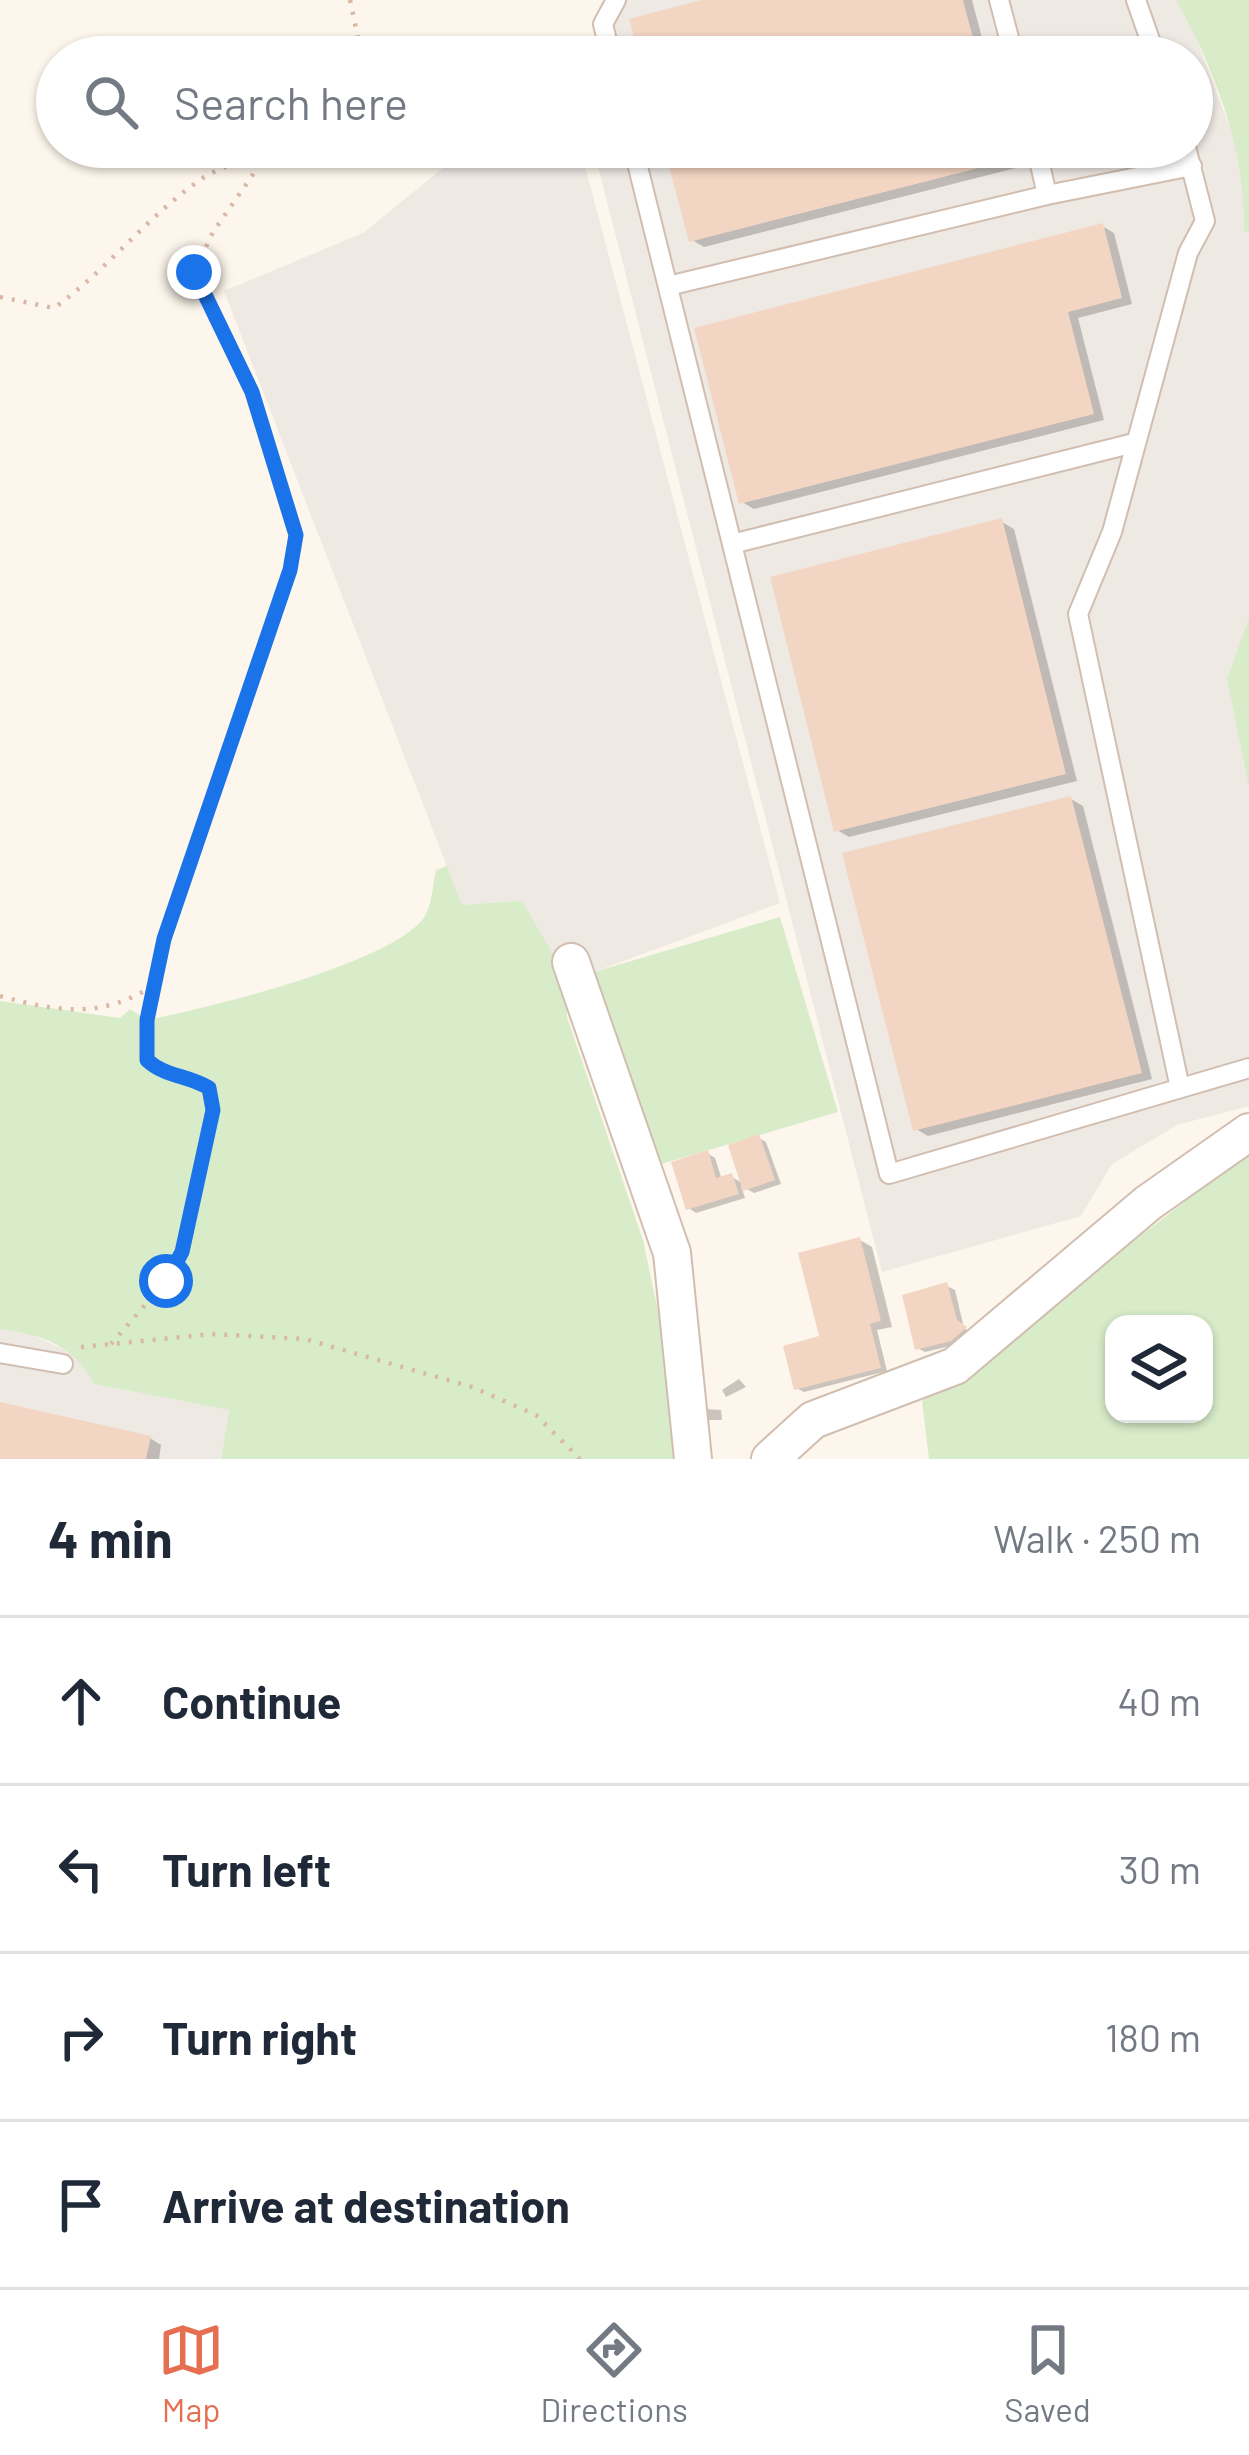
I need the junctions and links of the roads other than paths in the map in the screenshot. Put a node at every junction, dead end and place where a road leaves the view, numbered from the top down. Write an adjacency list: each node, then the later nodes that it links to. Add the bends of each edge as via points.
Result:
1 (616, 0): 4 (lane, via 603,24)
2 (999, 0): 5 (lane)
3 (1136, 0): 6 (lane)
4 (606, 36)
5 (1008, 36)
6 (1149, 36)
7 (638, 168): 12 (lane)
8 (1041, 168): 11 (lane)
9 (1148, 168): 11 (lane)
10 (1192, 168): 13 (lane, via 1205,220 1188,253)
11 (1047, 195): 12 (lane)
12 (668, 286): 14 (lane)
13 (1134, 442): 14 (lane); 17 (lane, via 1112,532 1078,614)
14 (732, 544): 17 (lane, via 889,1174)
15 (571, 962): 21 (street, via 673,1253)
16 (1249, 1067): 17 (lane)
17 (1180, 1088)
18 (1249, 1132): 22 (street, via 1148,1203 956,1366 813,1420)
19 (0, 1353): 20 (lane)
20 (71, 1360)
21 (693, 1459)
22 (770, 1459)

